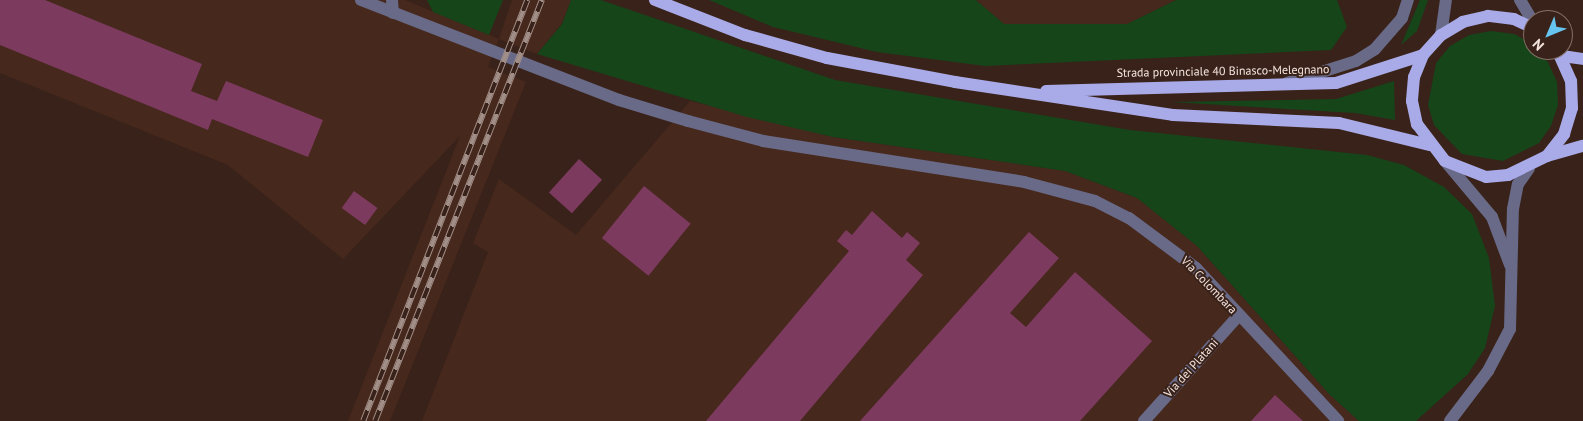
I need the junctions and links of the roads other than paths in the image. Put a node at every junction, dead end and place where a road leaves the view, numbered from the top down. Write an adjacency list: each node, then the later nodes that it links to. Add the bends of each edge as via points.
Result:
1 (361, 0): 6 (street, Via Colombara)
2 (392, 0): 6 (street)
3 (655, 0): 12 (main road, Strada provinciale 40 Binasco-Melegnano, via 745,35 827,58)
4 (1408, 0): 11 (street, via 1402,18 1375,49 1356,61)
5 (1446, 0): 8 (street)
6 (393, 13): 19 (street, Via Colombara, via 619,100 688,121 840,156 1064,190 1130,218 1196,268)
7 (1523, 23): 8 (main road, via 1488,16 1463,22)
8 (1441, 35): 9 (main road)
9 (1424, 55): 11 (main road, Strada provinciale 40 Binasco-Melegnano, via 1336,83); 13 (main road, via 1414,77 1412,101)
10 (1562, 60): 15 (main road, via 1571,82 1572,108 1564,134)
11 (1275, 86): 12 (main road, Strada provinciale 40 Binasco-Melegnano, via 1168,84)
12 (1018, 93): 13 (main road, Strada provinciale 40 Binasco-Melegnano, via 1174,115 1339,123)
13 (1429, 145): 16 (main road)
14 (1583, 146): 15 (main road)
15 (1547, 156): 17 (main road)
16 (1444, 161): 17 (main road, via 1486,177); 18 (street, via 1492,217)
17 (1529, 168): 18 (street, via 1518,184 1513,209)
18 (1514, 274): 22 (street, via 1510,329 1488,371)
19 (1239, 315): 20 (street, Via dei Platani); 21 (street, Via Colombara)
20 (1144, 421)
21 (1338, 421)
22 (1450, 421)

